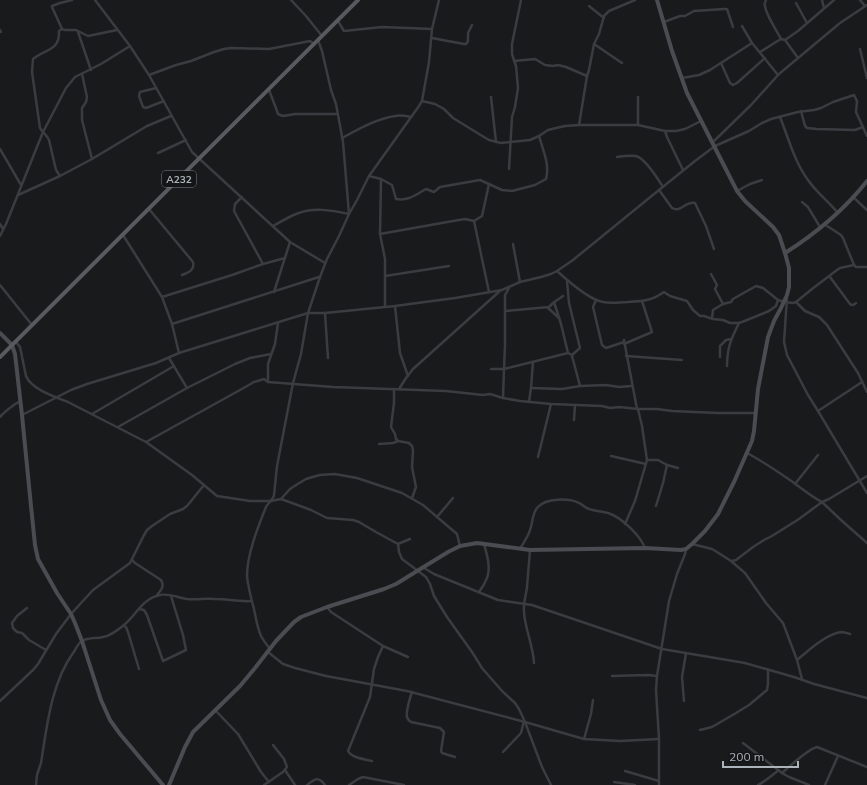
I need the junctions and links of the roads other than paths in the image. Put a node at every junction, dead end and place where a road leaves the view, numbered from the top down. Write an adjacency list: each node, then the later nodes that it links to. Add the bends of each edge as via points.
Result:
1 (72, 0): 24 (street, via 52,6)
2 (95, 0): 26 (street)
3 (291, 0): 28 (street)
4 (358, 0): 18 (main road, A232)
5 (439, 0): 25 (street)
6 (520, 0): 40 (street, via 512,44)
7 (635, 0): 17 (street, via 610,11)
8 (657, 0): 19 (street)
9 (766, 0): 30 (street, via 765,7)
10 (822, 0): 16 (street)
11 (834, 0): 16 (street)
12 (860, 0): 15 (street)
13 (796, 3): 20 (street)
14 (589, 6): 17 (street)
15 (866, 6): 39 (street, via 840,23)
16 (824, 8): 20 (street)
17 (604, 18): 33 (street)
18 (338, 20): 25 (street, via 344,31 382,27); 28 (main road, A232)
19 (663, 22): 23 (street, via 694,11 724,9 727,10); 48 (street)
20 (807, 23): 30 (street)
21 (472, 25): 29 (street, via 466,44)
22 (742, 26): 34 (street)
23 (733, 27)
24 (62, 29): 27 (street); 66 (street, via 59,31 57,44 33,60 32,72 40,128)
25 (432, 29): 29 (street)
26 (117, 30): 27 (street, via 88,36); 35 (street)
27 (78, 31): 43 (street)
28 (322, 36): 31 (main road, A232)
29 (432, 38): 55 (street)
30 (783, 39): 37 (street); 39 (street)
31 (318, 40): 32 (main road, A232); 57 (street)
32 (314, 44): 45 (street, via 310,41 269,49 224,49); 51 (main road, A232)
33 (594, 44): 41 (street); 47 (street)
34 (752, 44): 37 (street); 42 (street)
35 (130, 46): 43 (street); 45 (street)
36 (860, 49): 49 (street)
37 (760, 52): 38 (street)
38 (765, 58): 42 (street, via 733,85); 46 (street)
39 (798, 58): 46 (street)
40 (514, 61): 47 (street, via 535,59 545,65 566,67); 72 (street, via 518,88)
41 (622, 63)
42 (721, 63): 48 (street, via 699,75)
43 (90, 70): 44 (street)
44 (82, 74): 66 (street, via 66,88); 77 (street, via 87,97 82,108 82,120)
45 (149, 75): 50 (street)
46 (778, 75): 73 (street)
47 (587, 76): 62 (street)
48 (682, 78): 61 (street)
49 (867, 78)
50 (156, 88): 54 (street); 54 (street, via 140,92 143,108)
51 (269, 90): 57 (street, via 278,114 283,116); 78 (main road, A232)
52 (490, 97): 71 (street)
53 (638, 97): 63 (street)
54 (164, 101): 58 (street)
55 (422, 101): 59 (street); 71 (street, via 435,104 479,134)
56 (801, 111): 60 (street); 64 (street, via 807,128); 64 (street, via 821,108 854,95 857,99 856,112)
57 (337, 114): 69 (street)
58 (171, 116): 70 (street); 77 (street, via 147,126)
59 (411, 117): 69 (street, via 388,117); 82 (street)
60 (780, 117): 73 (street); 97 (street, via 800,169 812,187)
61 (701, 121): 65 (street, via 685,129); 73 (street)
62 (579, 125): 63 (street); 67 (street, via 548,130)
63 (638, 125): 65 (street)
64 (863, 128): 68 (street)
65 (665, 131): 80 (street)
66 (43, 132): 81 (street, via 49,140 56,170); 87 (street)
67 (539, 136): 72 (street); 86 (street, via 546,159 546,179 512,191)
68 (867, 136)
69 (342, 138): 98 (street)
70 (186, 140): 75 (street); 78 (street)
71 (496, 142): 72 (street)
72 (510, 143): 79 (street)
73 (714, 144): 80 (street); 90 (street)
74 (0, 149): 87 (street)
75 (158, 153)
76 (617, 157): 88 (street, via 638,156)
77 (92, 159): 81 (street)
78 (199, 159): 92 (street); 95 (main road, A232)
79 (509, 169)
80 (683, 170): 88 (street)
81 (60, 176): 91 (street)
82 (369, 176): 83 (street); 98 (street)
83 (381, 179): 86 (street, via 392,185 396,199 408,199 426,189 434,192 440,187 480,180); 104 (street)
84 (762, 180): 90 (street)
85 (867, 181): 93 (street)
86 (489, 184): 99 (street, via 482,216)
87 (21, 185): 91 (street)
88 (663, 187): 89 (street)
89 (660, 190): 109 (street, via 674,209 695,203); 117 (street)
90 (738, 191): 110 (street, via 745,201 773,226)
91 (18, 195): 103 (street)
92 (242, 197): 101 (street); 113 (street, via 235,204 234,211)
93 (853, 198): 96 (street); 97 (street)
94 (802, 202): 102 (street)
95 (148, 209): 105 (main road, A232); 118 (street, via 193,262 192,270)
96 (867, 210)
97 (837, 212): 102 (street)
98 (349, 214): 101 (street, via 328,209 309,210); 112 (street)
99 (474, 221): 104 (street, via 466,219); 129 (street)
100 (0, 224): 103 (street)
101 (273, 226): 107 (street)
102 (822, 226): 110 (street); 114 (street, via 841,235)
103 (3, 229): 106 (street)
104 (380, 234): 120 (street, via 385,259)
105 (123, 235): 131 (street); 151 (main road, A232)
106 (0, 236)
107 (290, 242): 111 (street); 112 (street)
108 (513, 244): 124 (street)
109 (714, 249)
110 (785, 253): 136 (street, via 790,280)
111 (285, 258): 113 (street); 128 (street)
112 (325, 263): 122 (street)
113 (263, 264): 131 (street)
114 (854, 265): 116 (street); 121 (street, via 840,268)
115 (449, 266): 120 (street)
116 (867, 267)
117 (557, 271): 123 (street); 124 (street)
118 (182, 274)
119 (711, 274): 139 (street)
120 (385, 276): 140 (street)
121 (830, 276): 137 (street); 138 (street, via 850,304)
122 (320, 277): 128 (street); 145 (street)
123 (568, 281): 132 (street); 160 (street, via 569,303 580,348)
124 (520, 282): 126 (street)
125 (0, 285): 151 (street)
126 (509, 287): 127 (street); 143 (street, via 505,295)
127 (502, 290): 129 (street); 172 (street)
128 (274, 292): 150 (street)
129 (489, 292): 141 (street)
130 (563, 296): 135 (street)
131 (162, 297): 150 (street)
132 (596, 300): 133 (street, via 605,303); 155 (street, via 593,307 602,345 606,348)
133 (642, 300): 147 (street, via 649,300 664,292 687,301 700,316); 155 (street, via 652,332)
134 (778, 300): 136 (street); 139 (street, via 763,288 756,286 731,302); 149 (street, via 776,306 769,311)
135 (554, 302): 142 (street); 146 (street)
136 (785, 302): 137 (street); 190 (street, via 784,342 787,355); 191 (street, via 768,337)
137 (796, 302): 174 (street, via 827,325)
138 (856, 303)
139 (722, 304): 147 (street, via 714,310)
140 (385, 306): 141 (street); 144 (street)
141 (395, 306): 172 (street, via 400,353)
142 (548, 308): 143 (street); 146 (street)
143 (506, 311): 171 (street)
144 (325, 312): 145 (street); 165 (street)
145 (308, 313): 148 (street); 175 (street)
146 (559, 318): 157 (street)
147 (712, 318): 149 (street)
148 (278, 323): 158 (street); 159 (street)
149 (739, 323): 153 (street)
150 (172, 324): 158 (street)
151 (32, 325): 154 (main road, A232)
152 (0, 333): 156 (street)
153 (731, 339): 162 (street, via 720,346); 169 (street)
154 (16, 342): 156 (main road, A232); 183 (street, via 20,347 28,380)
155 (624, 342): 161 (street)
156 (12, 345): 163 (main road, A232); 185 (street)
157 (568, 352): 160 (street); 167 (street)
158 (179, 353): 164 (street)
159 (271, 354): 173 (street); 178 (street, via 235,364)
160 (572, 355): 176 (street)
161 (626, 356): 166 (street); 177 (street)
162 (720, 356)
163 (0, 357)
164 (169, 358): 168 (street); 183 (street, via 87,384)
165 (328, 358)
166 (682, 360)
167 (533, 362): 171 (street); 179 (street)
168 (174, 366): 178 (street); 192 (street)
169 (727, 366)
170 (491, 369): 171 (street)
171 (504, 369): 184 (street)
172 (408, 376): 181 (street)
173 (268, 382): 175 (street); 198 (street, via 264,379 254,382)
174 (862, 382): 182 (street); 190 (street)
175 (293, 383): 180 (street); 216 (street, via 276,466 274,495)
176 (580, 386): 177 (street); 179 (street, via 562,389)
177 (632, 386): 189 (street)
178 (187, 388): 196 (street)
179 (532, 388): 186 (street)
180 (394, 389): 181 (street); 197 (street, via 391,427)
181 (399, 389): 184 (street, via 490,394)
182 (867, 392)
183 (56, 398): 192 (street); 193 (street)
184 (503, 398): 186 (street)
185 (21, 400): 193 (street); 194 (street, via 5,411)
186 (529, 402): 187 (street)
187 (551, 404): 188 (street); 202 (street)
188 (575, 405): 189 (street); 195 (street)
189 (637, 409): 191 (street); 204 (street)
190 (818, 411): 209 (street)
191 (756, 413): 200 (street, via 752,441)
192 (92, 414): 196 (street)
193 (22, 415): 243 (street, via 38,559)
194 (0, 418)
195 (574, 420)
196 (118, 427): 198 (street)
197 (398, 441): 199 (street); 213 (street, via 409,443 413,450 412,467 416,487)
198 (146, 442): 211 (street)
199 (379, 444)
200 (746, 453): 210 (street); 225 (street, via 718,514)
201 (818, 455): 210 (street)
202 (538, 456)
203 (611, 456): 205 (street)
204 (647, 460): 205 (street); 206 (street, via 658,460)
205 (646, 464): 220 (street)
206 (667, 465): 207 (street); 218 (street)
207 (678, 468)
208 (867, 476): 209 (street)
209 (860, 481): 212 (street); 217 (street)
210 (795, 484): 217 (street)
211 (204, 486): 216 (street, via 217,496); 231 (street, via 187,506 147,530)
212 (867, 493)
213 (412, 498): 215 (street, via 357,478 327,474 304,480); 219 (street)
214 (453, 498): 219 (street)
215 (281, 500): 216 (street); 223 (street, via 328,518 359,522)
216 (270, 502): 238 (street, via 251,548 248,562 247,576)
217 (822, 502): 222 (street); 232 (street)
218 (656, 506)
219 (437, 517): 226 (street, via 457,534)
220 (625, 524): 227 (street, via 643,542); 228 (street, via 609,513 589,509 575,501 553,500 538,507)
221 (410, 539): 223 (street)
222 (867, 543)
223 (398, 544): 234 (street, via 402,559)
224 (484, 544): 226 (street); 228 (street); 235 (street, via 489,569)
225 (692, 544): 229 (street); 232 (street, via 712,549)
226 (460, 546): 233 (street)
227 (645, 548): 229 (street); 230 (street)
228 (520, 549): 230 (street)
229 (686, 549): 248 (street, via 669,601)
230 (530, 550): 239 (street)
231 (132, 560): 236 (street, via 164,583); 243 (street, via 94,590)
232 (732, 561): 253 (street, via 745,573 783,623)
233 (424, 568): 234 (street); 235 (street)
234 (418, 571): 240 (street, via 384,589); 267 (street, via 426,577 434,596 482,668 515,703)
235 (479, 592): 239 (street, via 498,600)
236 (156, 596): 237 (street); 242 (street)
237 (171, 596): 238 (street); 242 (street, via 186,650 163,661 147,615 144,610)
238 (251, 601): 250 (street, via 257,626)
239 (524, 604): 248 (street); 254 (street, via 525,624)
240 (327, 607): 247 (street); 250 (street, via 294,622)
241 (27, 608): 249 (street, via 12,623 13,628)
242 (138, 609): 244 (street)
243 (71, 614): 246 (street); 249 (street)
244 (124, 626): 246 (street, via 105,637); 255 (street)
245 (850, 634): 253 (street, via 842,632 824,639)
246 (82, 641): 284 (street, via 70,656 56,687); 285 (street, via 110,720)
247 (383, 646): 252 (street); 260 (street, via 374,669)
248 (662, 649): 251 (street); 258 (street)
249 (46, 650): 264 (street, via 33,670)
250 (269, 650): 260 (street, via 283,664 295,668); 266 (street, via 256,668)
251 (686, 653): 256 (street, via 745,663); 265 (street, via 682,677)
252 (408, 657)
253 (797, 660): 259 (street)
254 (534, 663)
255 (139, 669)
256 (768, 670): 259 (street); 268 (street, via 767,690 736,713 712,727)
257 (612, 676): 258 (street)
258 (657, 676): 270 (street, via 656,711)
259 (802, 680): 262 (street)
260 (372, 684): 261 (street); 276 (street, via 370,697 348,751 352,756)
261 (412, 692): 267 (street); 275 (street, via 407,712 408,719 443,730 441,751)
262 (867, 698)
263 (593, 700): 269 (street)
264 (0, 701)
265 (684, 701)
266 (215, 710): 282 (street, via 238,734); 286 (street, via 193,732 184,747)
267 (524, 721): 269 (street); 273 (street, via 521,733); 293 (street)
268 (700, 730)
269 (584, 739): 270 (street)
270 (659, 739): 281 (street)
271 (743, 743): 280 (street)
272 (273, 746): 278 (street, via 284,759 287,767)
273 (503, 752)
274 (838, 756): 277 (street); 280 (street, via 817,747 813,748); 298 (street)
275 (455, 757)
276 (372, 761)
277 (867, 767)
278 (285, 770): 282 (street); 288 (street)
279 (625, 771): 281 (street)
280 (781, 772): 296 (street); 297 (street)
281 (660, 781): 295 (street)
282 (269, 782): 287 (street)
283 (614, 782): 294 (street)
284 (36, 785)
285 (164, 785)
286 (169, 785)
287 (264, 785)
288 (295, 785)
289 (307, 785): 290 (street, via 318,779)
290 (325, 785)
291 (349, 785): 292 (street, via 364,777)
292 (404, 785)
293 (551, 785)
294 (635, 785)
295 (659, 785)
296 (758, 785)
297 (808, 785)
298 (825, 785)

